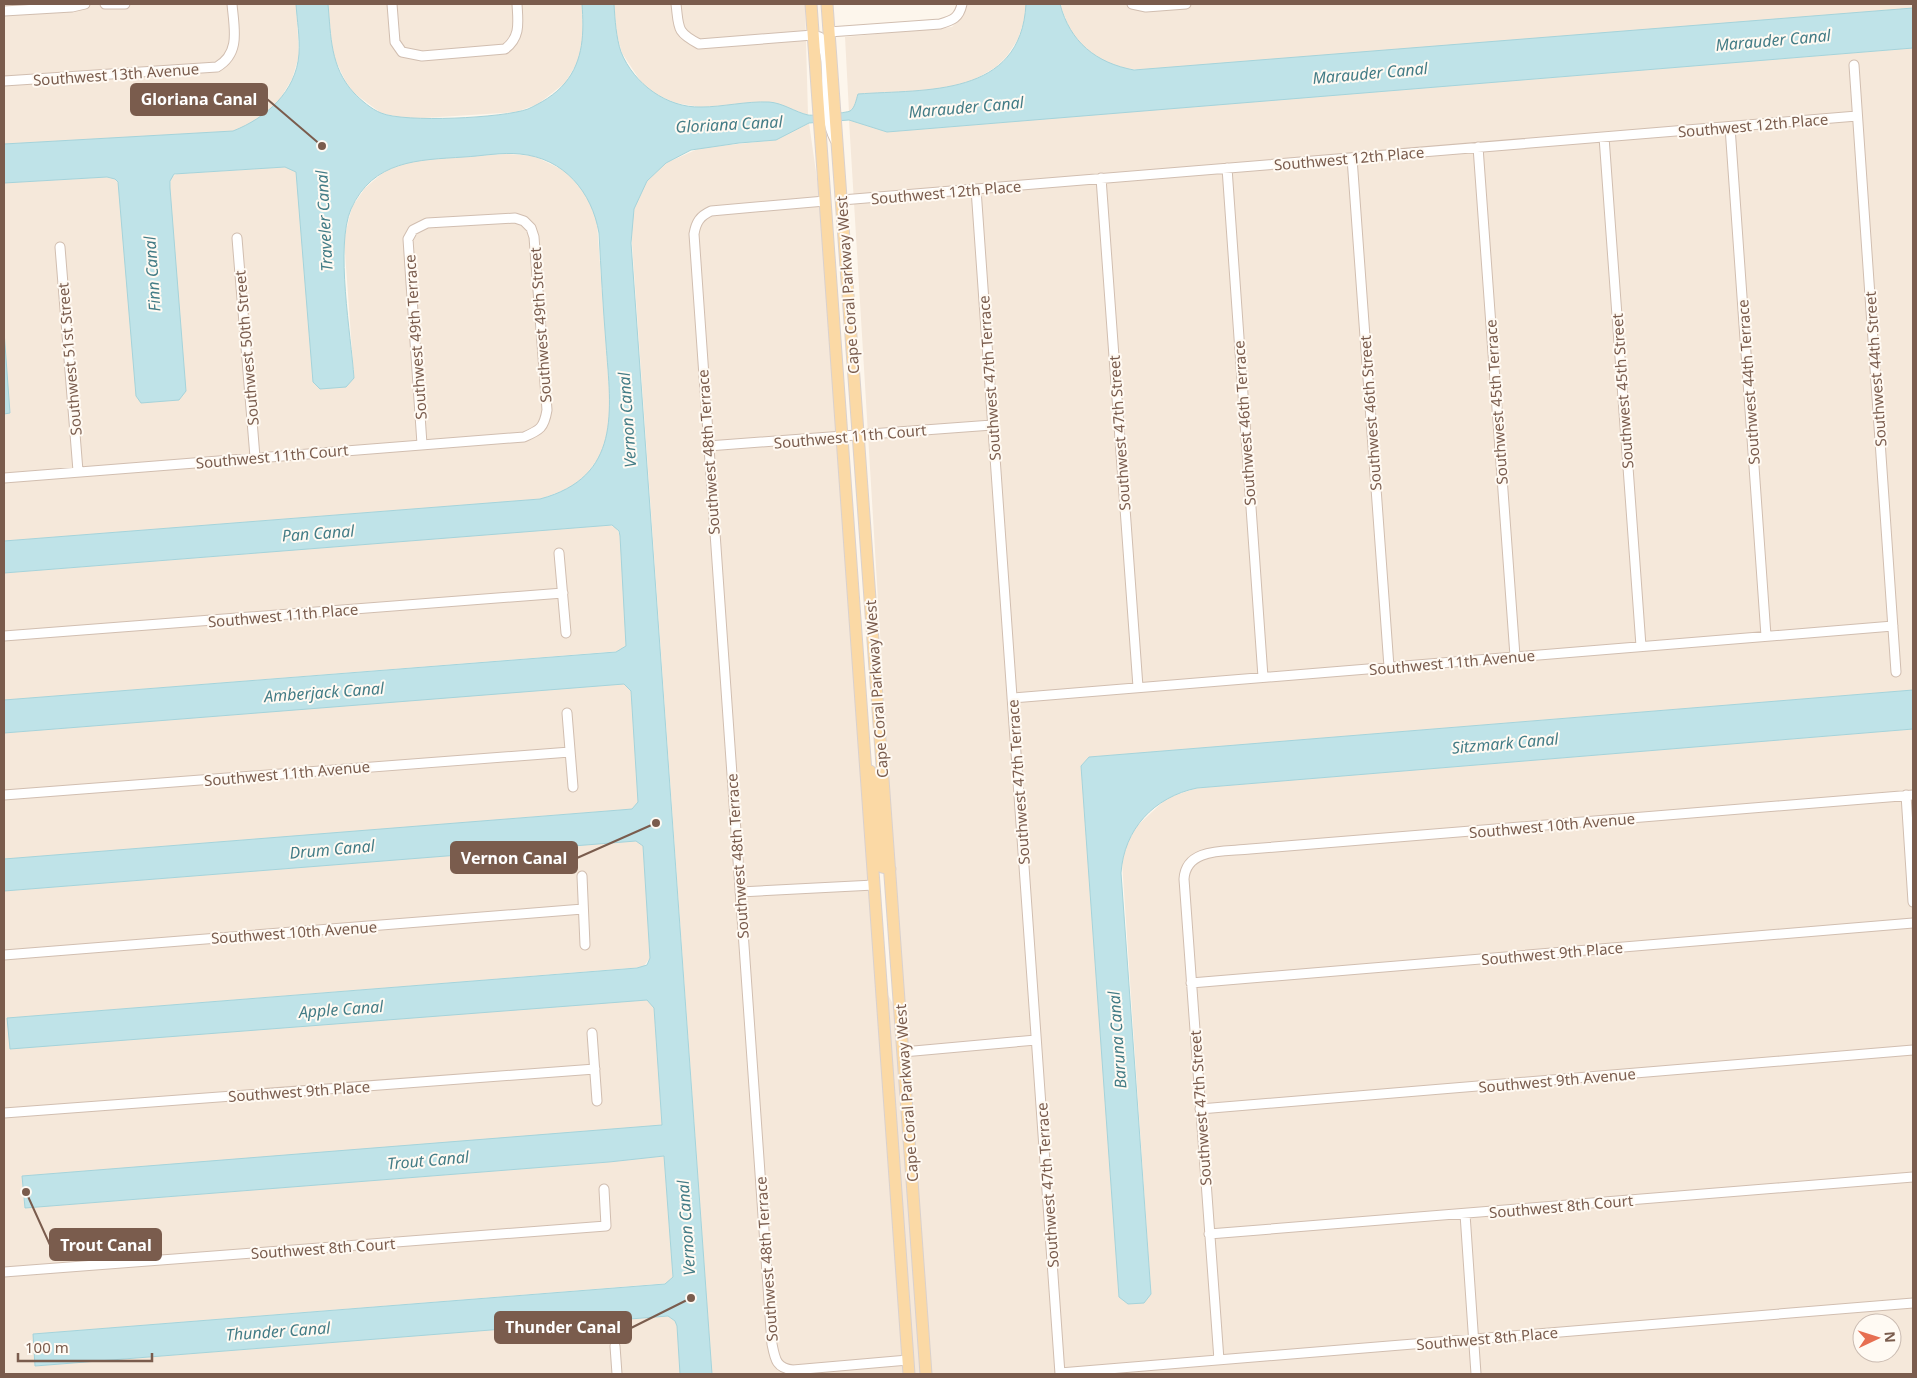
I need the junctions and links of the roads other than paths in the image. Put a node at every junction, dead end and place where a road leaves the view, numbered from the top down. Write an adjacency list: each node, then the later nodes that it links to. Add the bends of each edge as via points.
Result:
1 (85, 4): 13 (street)
2 (105, 4): 3 (street)
3 (125, 4)
4 (232, 4): 17 (street, Southwest 13th Avenue, via 235,43 227,61 217,68)
5 (392, 4): 6 (street, via 395,42 402,52 422,56 505,49 513,43 519,28)
6 (517, 4)
7 (676, 4): 15 (street, via 679,27 684,36 699,44)
8 (811, 4): 15 (main road, Cape Coral Parkway West)
9 (827, 4): 14 (main road, Cape Coral Parkway West)
10 (962, 4): 14 (street, via 960,13 953,20 940,24)
11 (1132, 4): 12 (street, via 1146,7)
12 (1186, 4)
13 (4, 11)
14 (829, 32): 21 (main road, Cape Coral Parkway West)
15 (813, 35): 21 (street, via 820,37 824,50 829,127); 28 (main road, Cape Coral Parkway West)
16 (1854, 65): 18 (street, Southwest 44th Street)
17 (4, 81)
18 (1857, 116): 19 (street, Southwest 12th Place); 43 (street, Southwest 44th Street)
19 (1730, 127): 20 (street, Southwest 12th Place); 46 (street, Southwest 44th Terrace)
20 (1604, 137): 22 (street, Southwest 12th Place); 47 (street, Southwest 45th Street)
21 (837, 141): 27 (main road, Cape Coral Parkway West)
22 (1478, 147): 23 (street, Southwest 12th Place); 48 (street, Southwest 45th Terrace)
23 (1352, 158): 24 (street, Southwest 12th Place); 49 (street, Southwest 46th Street)
24 (1227, 168): 25 (street, Southwest 12th Place); 51 (street, Southwest 46th Terrace)
25 (1101, 178): 26 (street, Southwest 12th Place); 52 (street, Southwest 47th Street)
26 (976, 189): 27 (street, Southwest 12th Place); 32 (street, Southwest 47th Terrace)
27 (842, 200): 34 (main road, Cape Coral Parkway West)
28 (825, 201): 35 (main road, Cape Coral Parkway West); 37 (street, Southwest 48th Terrace, via 712,211 702,215 696,224 694,234)
29 (524, 221): 33 (street, Southwest 49th Street, via 534,237 546,410); 36 (street, Southwest 49th Terrace, via 515,218 427,223 413,230 408,239)
30 (237, 238): 38 (street, Southwest 50th Street)
31 (60, 247): 39 (street, Southwest 51st Street)
32 (992, 425): 34 (street, Southwest 11th Court); 53 (street, Southwest 47th Terrace)
33 (540, 430): 36 (street, Southwest 11th Court, via 524,436)
34 (858, 435): 35 (street, Southwest 11th Court); 61 (main road, Cape Coral Parkway West)
35 (842, 436): 37 (street, Southwest 11th Court); 56 (main road, Cape Coral Parkway West)
36 (422, 444): 38 (street, Southwest 11th Court)
37 (708, 446): 64 (street, Southwest 48th Terrace)
38 (254, 457): 39 (street, Southwest 11th Court)
39 (78, 471): 40 (street, Southwest 11th Court)
40 (4, 478)
41 (559, 553): 42 (street)
42 (563, 593): 44 (street); 45 (street, Southwest 11th Place)
43 (1893, 626): 46 (street, Southwest 11th Avenue); 50 (street, Southwest 44th Street)
44 (566, 633)
45 (4, 636)
46 (1766, 636): 47 (street, Southwest 11th Avenue)
47 (1641, 646): 48 (street, Southwest 11th Avenue)
48 (1515, 656): 49 (street, Southwest 11th Avenue)
49 (1389, 667): 51 (street, Southwest 11th Avenue)
50 (1896, 672)
51 (1264, 677): 52 (street, Southwest 11th Avenue)
52 (1138, 687): 53 (street, Southwest 11th Avenue)
53 (1012, 698): 73 (street, Southwest 47th Terrace)
54 (567, 713): 55 (street)
55 (570, 752): 57 (street); 59 (street, Southwest 11th Avenue)
56 (865, 758): 61 (main road, via 875,786 881,863 882,867); 63 (main road, Cape Coral Parkway West)
57 (573, 788)
58 (1909, 795): 60 (street, Southwest 10th Avenue, via 1250,849 1201,854); 65 (street)
59 (4, 796)
60 (1192, 858): 70 (street, Southwest 47th Street, via 1184,869)
61 (890, 869): 71 (main road, Cape Coral Parkway West)
62 (582, 876): 66 (street)
63 (874, 884): 64 (street); 71 (main road, via 884,903 890,986); 88 (main road, Cape Coral Parkway West)
64 (740, 892): 88 (street, Southwest 48th Terrace, via 775,1362 783,1369 793,1370)
65 (1913, 902)
66 (583, 909): 68 (street); 69 (street, Southwest 10th Avenue)
67 (1913, 923): 70 (street, Southwest 9th Place)
68 (585, 945)
69 (4, 955)
70 (1191, 983): 78 (street, Southwest 47th Street)
71 (899, 1004): 75 (main road, Cape Coral Parkway West)
72 (592, 1033): 76 (street)
73 (1036, 1040): 75 (street); 93 (street, Southwest 47th Terrace)
74 (1913, 1050): 78 (street, Southwest 9th Avenue)
75 (902, 1052): 92 (main road, Cape Coral Parkway West)
76 (595, 1069): 77 (street); 79 (street, Southwest 9th Place)
77 (597, 1101)
78 (1200, 1109): 83 (street, Southwest 47th Street)
79 (4, 1114)
80 (1913, 1177): 82 (street, Southwest 8th Court)
81 (604, 1189): 84 (street, Southwest 8th Court, via 606,1226)
82 (1465, 1214): 83 (street, Southwest 8th Court); 86 (street)
83 (1209, 1234): 89 (street, Southwest 47th Street)
84 (4, 1272)
85 (1913, 1303): 86 (street, Southwest 8th Place)
86 (1474, 1340): 89 (street, Southwest 8th Place); 94 (street)
87 (615, 1346): 90 (street)
88 (908, 1360): 91 (main road, Cape Coral Parkway West)
89 (1219, 1360): 93 (street, Southwest 8th Place)
90 (617, 1374)
91 (909, 1374)
92 (926, 1374)
93 (1060, 1374)
94 (1476, 1374)

